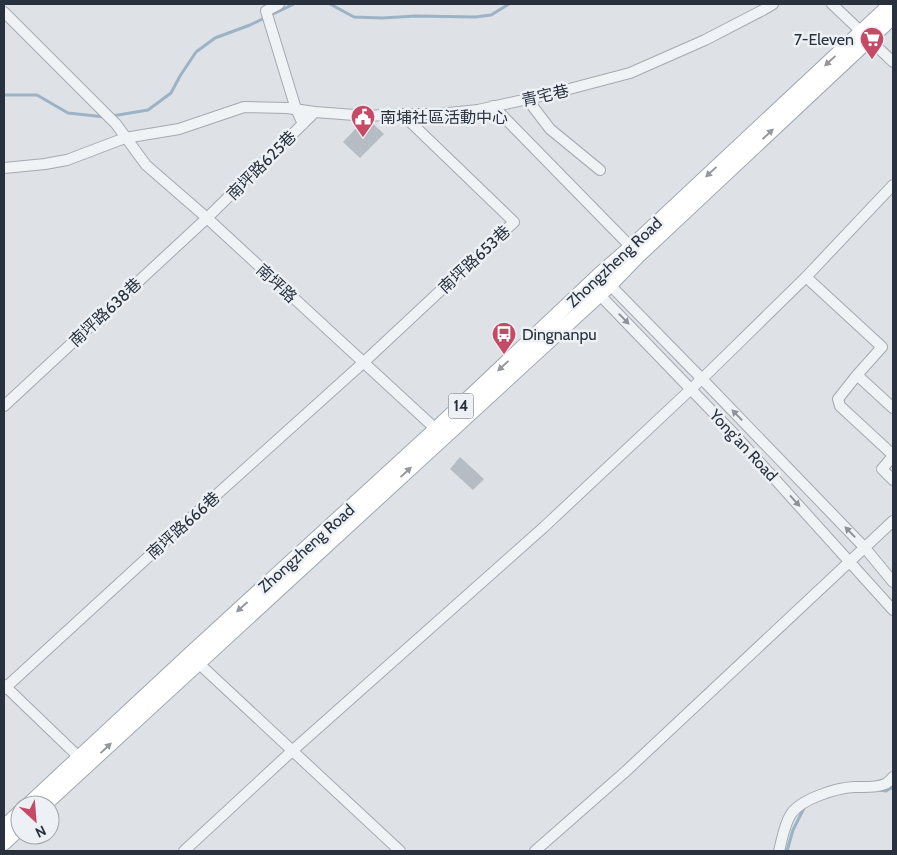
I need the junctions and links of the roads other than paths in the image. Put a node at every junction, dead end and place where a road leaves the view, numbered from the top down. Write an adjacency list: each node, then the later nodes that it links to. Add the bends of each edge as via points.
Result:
1 (279, 4): 11 (street, via 266,11)
2 (773, 4): 9 (street, 青宅巷, via 705,40 630,73)
3 (832, 4): 7 (street)
4 (891, 4): 7 (main road, Zhongzheng Road / 14)
5 (4, 12): 15 (street, 南坪路, via 116,124)
6 (893, 17): 7 (main road, Zhongzheng Road / 14)
7 (865, 35): 8 (street); 20 (main road, Zhongzheng Road / 14, one-way to 20); 22 (main road, Zhongzheng Road / 14, one-way to 7, via 639,255)
8 (893, 62)
9 (527, 99): 10 (street, 青宅巷); 17 (street, via 550,129)
10 (493, 106): 13 (street, 青宅巷, via 438,114); 20 (street)
11 (296, 109): 12 (street, 青宅巷); 14 (street); 15 (street, 青宅巷, via 244,106 179,129)
12 (315, 112): 13 (street, 青宅巷, via 368,116); 14 (street, 南坪路625巷)
13 (402, 114): 23 (street, 南坪路653巷, via 514,222)
14 (303, 124): 19 (street, 南坪路625巷)
15 (125, 138): 16 (street, 青宅巷, via 67,160); 19 (street, 南坪路, via 146,165)
16 (4, 168)
17 (600, 170)
18 (893, 185): 21 (street)
19 (207, 218): 23 (street, 南坪路); 27 (street, 南坪路638巷)
20 (631, 247): 22 (main road, Zhongzheng Road / 14, via 600,274)
21 (806, 277): 24 (street, via 882,348); 25 (street)
22 (599, 288): 25 (street, Yong'an Road); 26 (street, Yong'an Road, one-way to 26); 29 (main road, Zhongzheng Road / 14)
23 (364, 362): 29 (street, 南坪路); 38 (street, 南坪路666巷)
24 (857, 375): 28 (street); 30 (street, via 838,399 840,406)
25 (702, 379): 26 (street); 33 (street, Yong'an Road, one-way to 25)
26 (691, 389): 34 (street, Yong'an Road, one-way to 34); 39 (street, via 544,527)
27 (4, 406)
28 (893, 408)
29 (440, 433): 37 (main road, Zhongzheng Road / 14)
30 (893, 456): 31 (street, via 882,469)
31 (893, 480)
32 (893, 521): 33 (street)
33 (865, 548): 34 (street); 35 (street, Yong'an Road)
34 (850, 561): 36 (street, Yong'an Road); 46 (street)
35 (893, 582)
36 (893, 610)
37 (194, 659): 39 (street); 40 (main road, Zhongzheng Road / 14)
38 (5, 687): 40 (street)
39 (292, 751): 44 (street); 45 (street)
40 (83, 762): 42 (main road, Zhongzheng Road / 14); 43 (main road, Zhongzheng Road / 14)
41 (893, 777): 47 (street, via 885,784 831,792 798,806 786,825)
42 (41, 795)
43 (53, 795)
44 (184, 851)
45 (400, 851)
46 (536, 851)
47 (779, 851)

